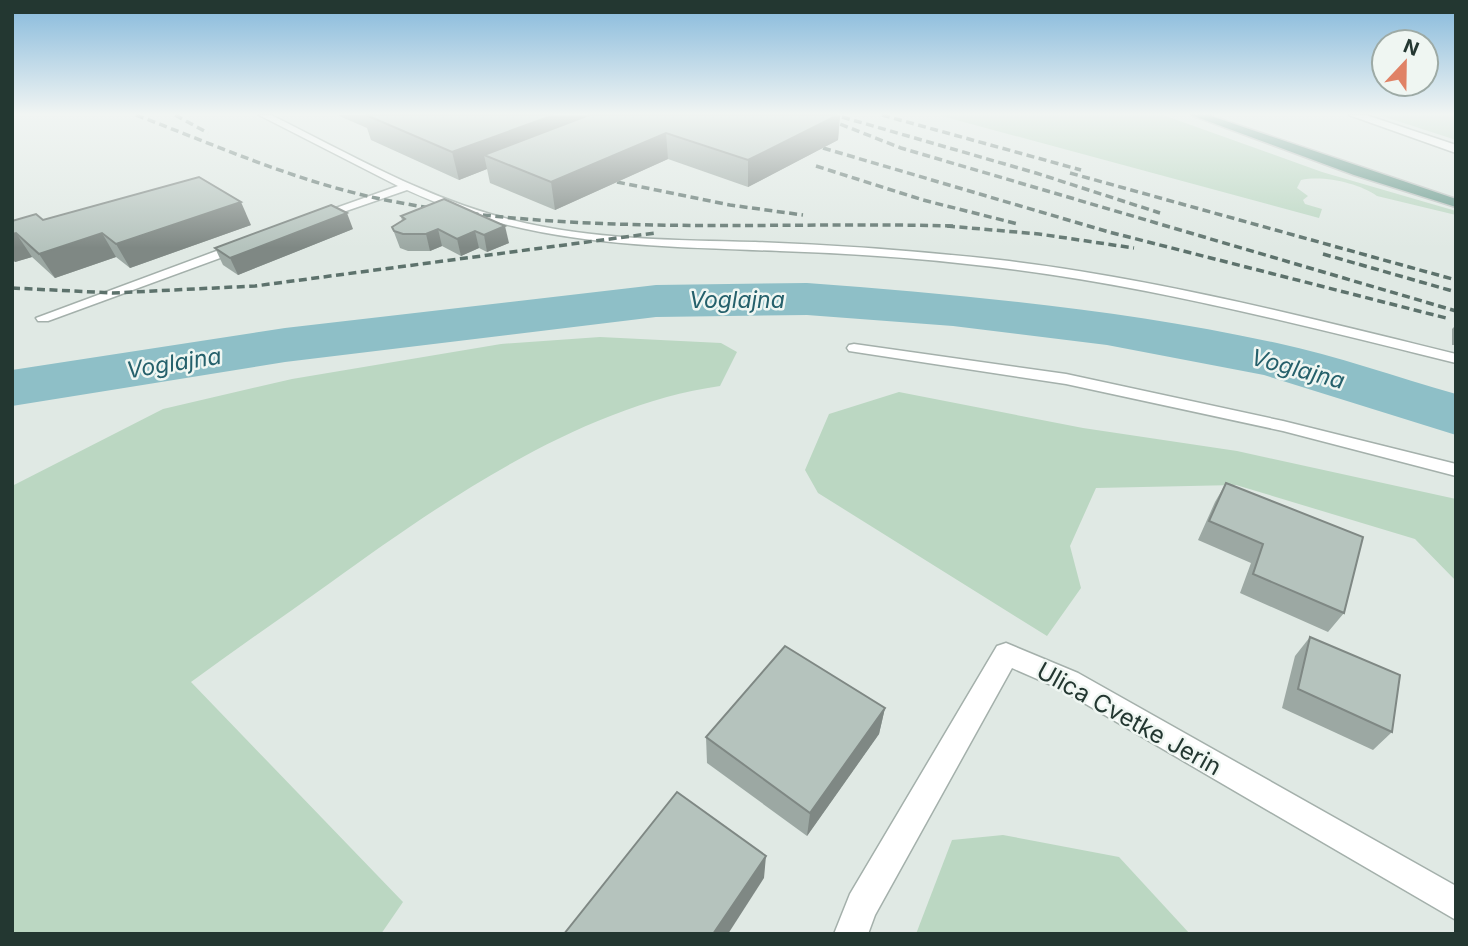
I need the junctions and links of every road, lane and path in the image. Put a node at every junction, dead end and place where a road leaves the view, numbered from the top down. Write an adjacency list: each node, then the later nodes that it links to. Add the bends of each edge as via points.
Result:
1 (353, 159): 3 (lane)
2 (1321, 159): 4 (main road)
3 (409, 186): 5 (lane); 9 (lane, via 476,214 575,236 902,255 1034,268 1258,310)
4 (1456, 203)
5 (309, 221)
6 (257, 240): 7 (lane)
7 (43, 318)
8 (855, 348): 10 (lane, via 1066,379 1283,426)
9 (1456, 359)
10 (1456, 470)
11 (1456, 904): 12 (street, Ulica Cvetke Jerin, via 1069,681 1006,654 862,906)
12 (851, 934)

